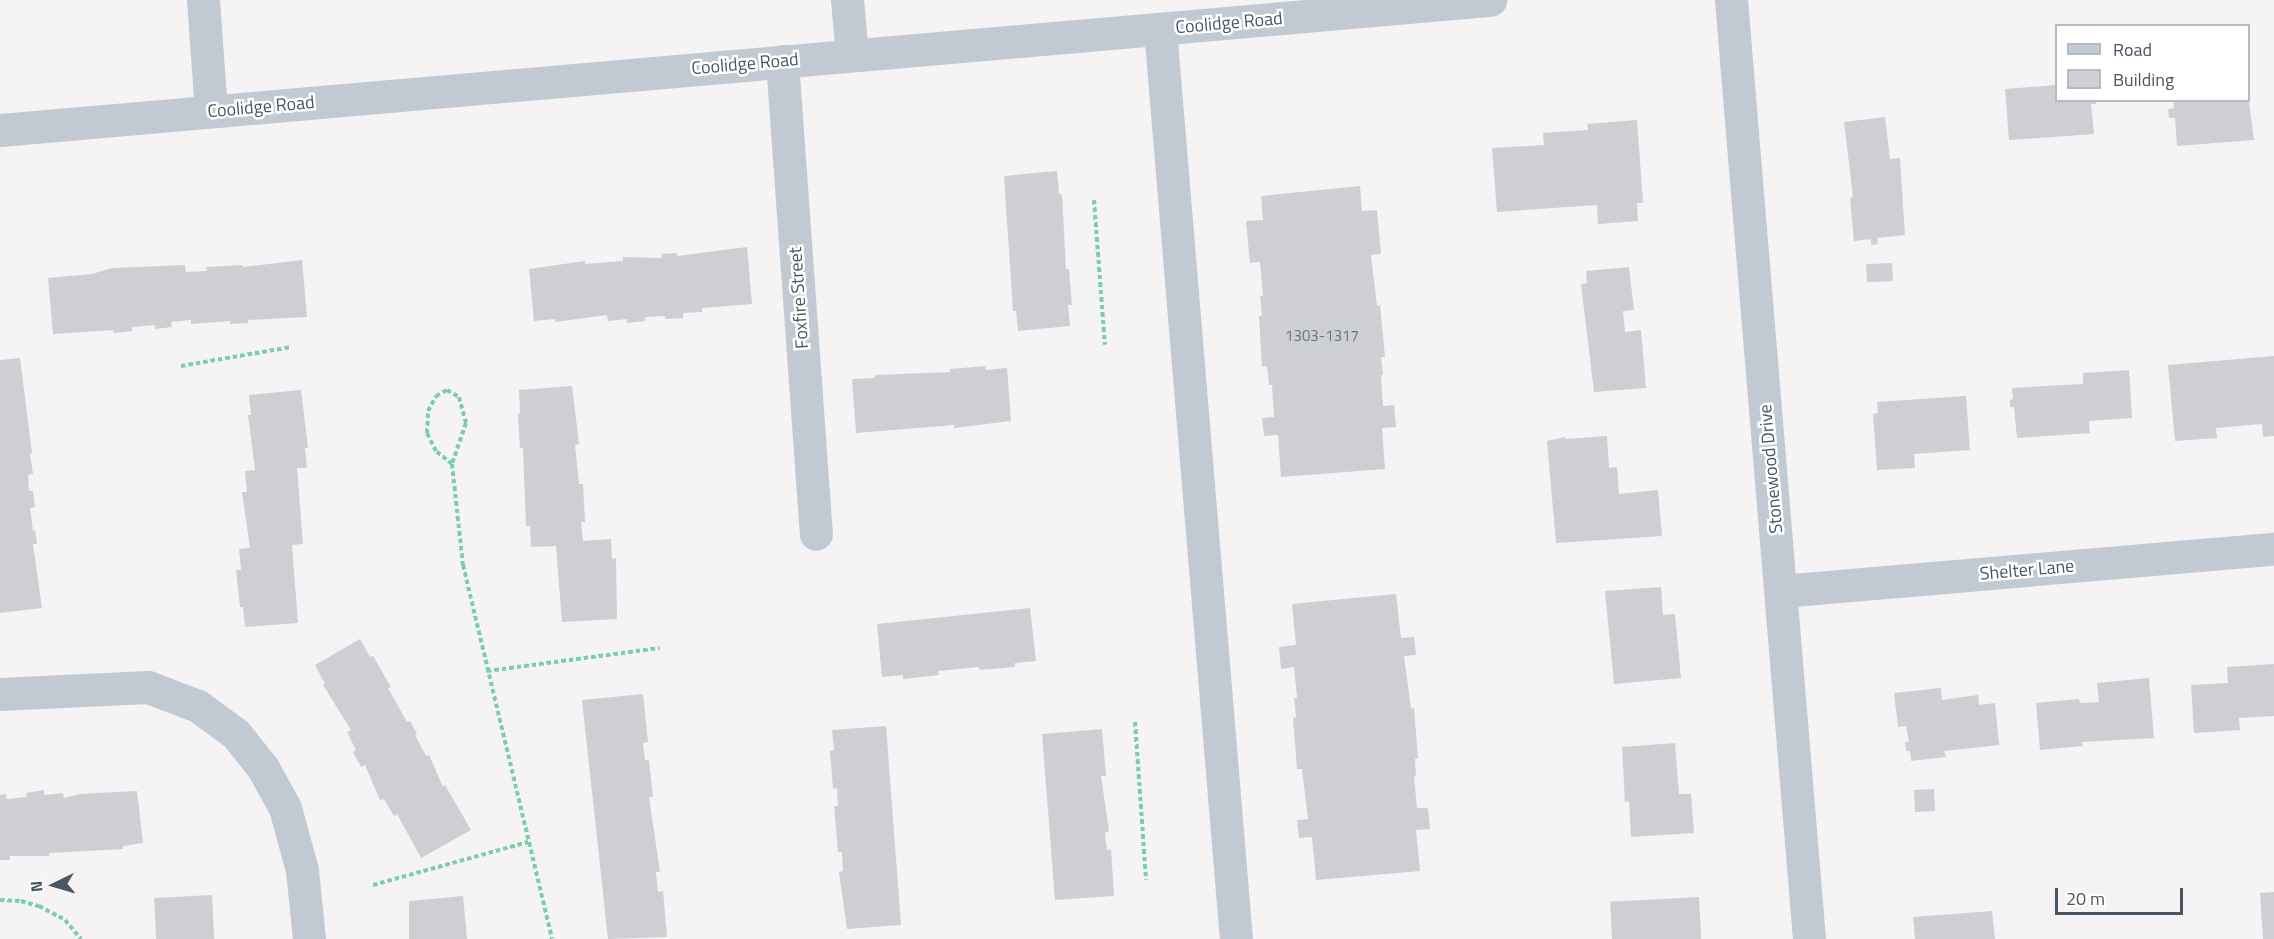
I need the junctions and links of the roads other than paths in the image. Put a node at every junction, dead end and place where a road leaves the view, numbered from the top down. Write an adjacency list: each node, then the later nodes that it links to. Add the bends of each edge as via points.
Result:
1 (203, 0): 9 (street)
2 (847, 0): 7 (street)
3 (1490, 0): 5 (street, Coolidge Road)
4 (1731, 0): 13 (street, Stonewood Drive)
5 (1413, 4): 6 (street, Coolidge Road)
6 (1160, 29): 7 (street, Coolidge Road); 16 (street)
7 (852, 55): 8 (street, Coolidge Road)
8 (782, 61): 9 (street, Coolidge Road); 11 (street, Foxfire Street)
9 (211, 111): 10 (street, Coolidge Road)
10 (0, 130)
11 (816, 534)
12 (2274, 549): 13 (street, Shelter Lane)
13 (1781, 591): 17 (street, Stonewood Drive)
14 (0, 694): 15 (street, via 147,687 198,706 236,734 263,768 285,808 302,870)
15 (309, 939)
16 (1236, 939)
17 (1809, 939)

